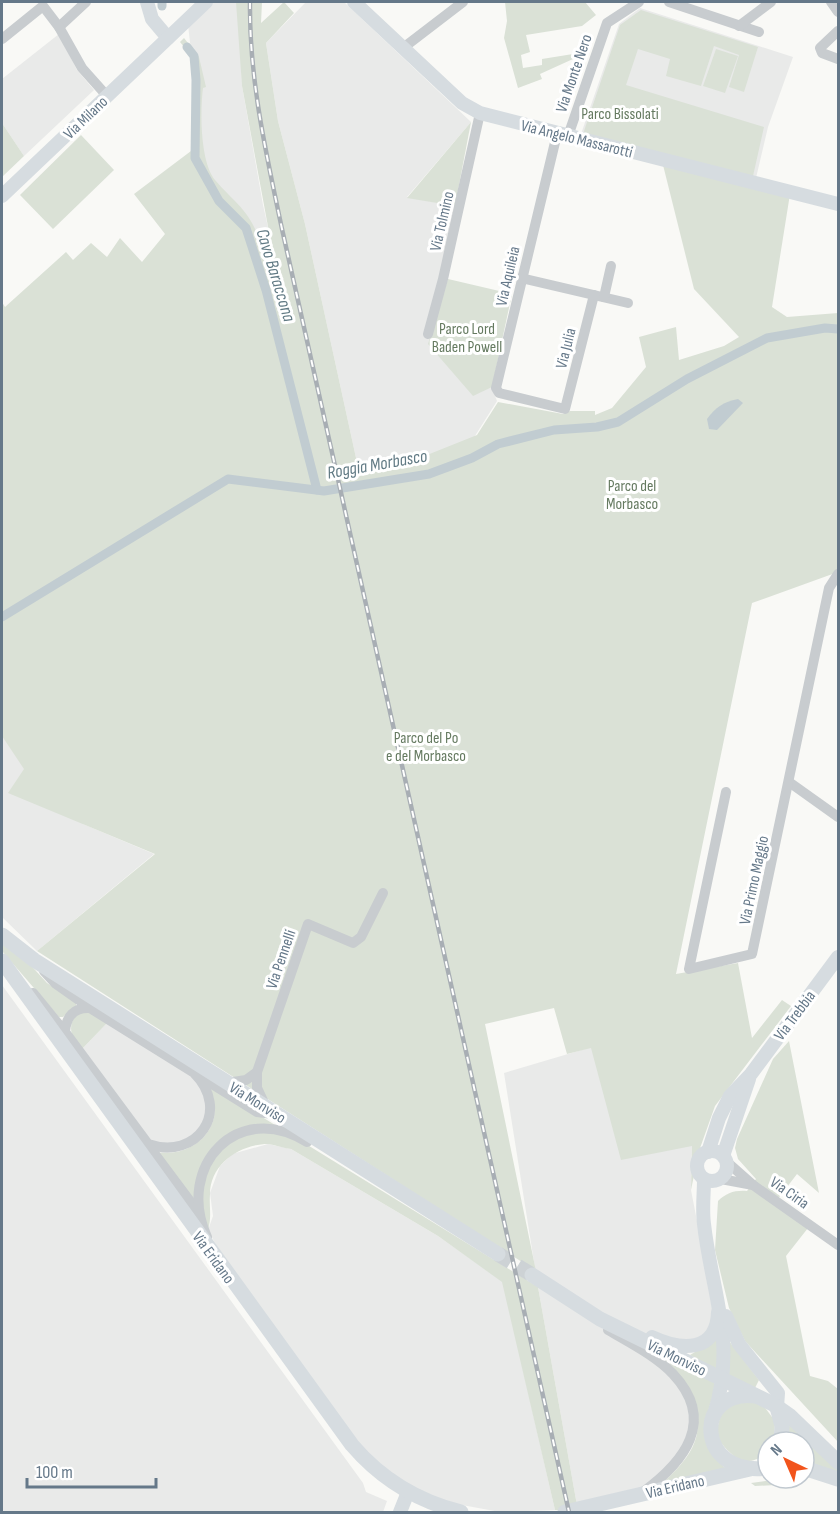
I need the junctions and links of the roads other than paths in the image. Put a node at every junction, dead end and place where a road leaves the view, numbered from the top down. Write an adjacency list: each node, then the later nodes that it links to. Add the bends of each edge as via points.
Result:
1 (147, 2): 15 (street, via 152,19)
2 (206, 2): 15 (street, Via Milano)
3 (354, 2): 17 (street, Via Angelo Massarotti)
4 (463, 2): 17 (street)
5 (639, 2): 21 (street, Via Monte Nero, via 607,23)
6 (669, 2): 11 (street)
7 (771, 2): 11 (street)
8 (831, 2): 10 (street)
9 (81, 3): 12 (street)
10 (838, 12)
11 (740, 26): 14 (street)
12 (59, 27): 16 (street, via 43,6); 19 (street, via 82,68)
13 (838, 31): 18 (street, via 815,50)
14 (759, 32)
15 (168, 38): 19 (street, Via Milano)
16 (2, 39)
17 (403, 48): 20 (street, Via Angelo Massarotti, via 462,103)
18 (838, 59)
19 (107, 96): 22 (street, Via Milano)
20 (480, 113): 21 (street, Via Angelo Massarotti); 28 (street, Via Tolmino)
21 (562, 135): 23 (street, Via Angelo Massarotti); 25 (street, Via Aquileia)
22 (2, 196)
23 (838, 204)
24 (611, 266): 26 (street, Via Julia)
25 (521, 278): 26 (street); 29 (street, Via Aquileia, via 496,388 499,393)
26 (599, 296): 27 (street); 29 (street, Via Julia)
27 (628, 303)
28 (428, 334)
29 (565, 409)
30 (838, 574): 31 (street, Via Primo Maggio, via 830,588)
31 (789, 782): 32 (street, Via Primo Maggio, via 753,954 689,969); 33 (street)
32 (726, 792)
33 (838, 817)
34 (383, 893): 41 (street, Via Pennelli, via 361,937 353,943 308,924)
35 (2, 935): 37 (main road, Via Monviso)
36 (838, 957): 43 (street, Via Trebbia)
37 (34, 960): 39 (street, via 56,984); 44 (main road, Via Monviso)
38 (5, 966): 40 (street); 55 (main road, Via Eridano)
39 (90, 1008): 40 (street, via 71,1014); 42 (street)
40 (65, 1032): 46 (street)
41 (257, 1072): 44 (street, via 246,1080); 45 (street, via 257,1088)
42 (194, 1073): 45 (street, via 257,1112); 46 (street, via 205,1084 211,1102 203,1130 179,1147)
43 (751, 1074): 47 (street, Via Trebbia, via 730,1096 718,1118); 48 (street, Via Trebbia)
44 (227, 1083): 45 (main road, Via Monviso)
45 (272, 1111): 50 (main road, Via Monviso)
46 (148, 1144): 52 (street)
47 (708, 1152): 48 (street, via 717,1152); 49 (street, Via Trebbia, via 700,1157 697,1166)
48 (725, 1159): 49 (street, Via Trebbia, via 726,1172); 51 (street, Via Ciria)
49 (712, 1179): 51 (street, Via Ciria); 57 (street, Via Trebbia, via 704,1196 704,1225)
50 (384, 1182): 52 (street, via 350,1168 287,1131 246,1131 221,1146 205,1166 198,1185); 54 (main road, Via Monviso)
51 (753, 1185): 53 (street, Via Ciria)
52 (198, 1212): 55 (street)
53 (838, 1245)
54 (498, 1254)
55 (226, 1274): 70 (main road, Via Eridano, via 358,1451 375,1469)
56 (532, 1275): 58 (main road, Via Monviso)
57 (718, 1301): 59 (street, Via Trebbia, via 716,1327 710,1336 683,1348); 60 (street, Via Trebbia, via 725,1341); 62 (street, via 739,1344 778,1393)
58 (578, 1306): 59 (main road, Via Monviso); 71 (street, Via Monviso, via 663,1365 680,1382 688,1398 692,1428 687,1450 673,1469)
59 (600, 1319): 60 (main road, Via Monviso)
60 (722, 1379): 61 (main road, Via Monviso); 63 (street, Via Trebbia)
61 (762, 1397): 62 (main road, Via Monviso); 63 (main road, via 735,1398)
62 (777, 1407): 64 (main road); 65 (main road)
63 (714, 1415): 67 (main road, Via Eridano, via 710,1437 718,1453 733,1464)
64 (782, 1430)
65 (838, 1462)
66 (756, 1469): 71 (main road, Via Eridano)
67 (756, 1469)
68 (816, 1472): 69 (main road)
69 (838, 1479)
70 (408, 1492): 72 (street); 73 (main road, Via Eridano)
71 (640, 1494): 74 (main road, Via Eridano)
72 (399, 1512)
73 (461, 1512)
74 (564, 1512)

